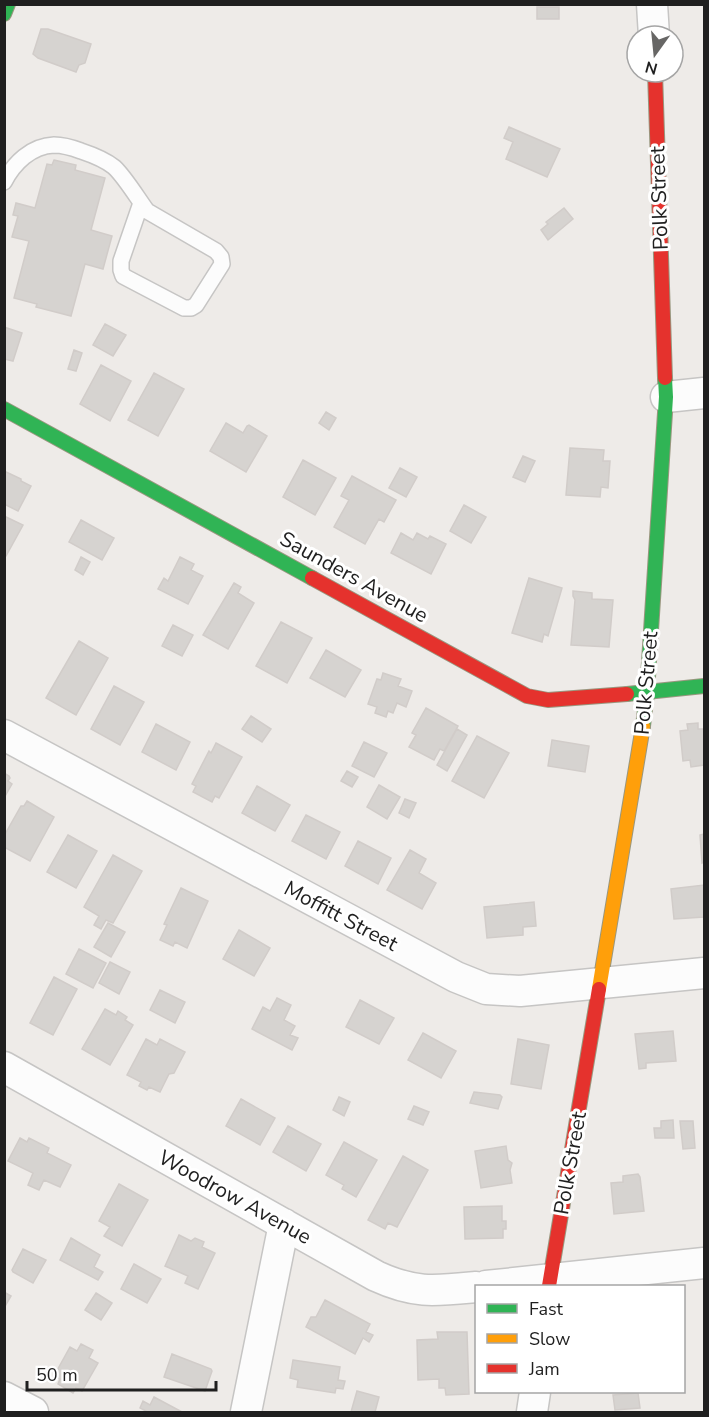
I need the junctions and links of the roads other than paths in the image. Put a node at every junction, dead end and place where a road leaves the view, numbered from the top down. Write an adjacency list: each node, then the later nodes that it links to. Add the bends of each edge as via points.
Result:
1 (8, 4): 3 (street)
2 (652, 4): 4 (street)
3 (4, 14)
4 (653, 24)
5 (655, 84): 9 (street, Polk Street)
6 (4, 182): 7 (lane, via 22,158 54,145 99,157 115,168)
7 (141, 203): 7 (lane, via 147,211 221,257 222,264 191,309 123,276 121,261)
8 (705, 393): 9 (street)
9 (666, 397): 12 (street, Polk Street)
10 (4, 409): 12 (street, Saunders Avenue, via 526,696 548,700)
11 (705, 686): 12 (street, Saunders Avenue)
12 (647, 693): 15 (street, Polk Street)
13 (4, 735): 15 (street, Moffitt Street, via 456,977 486,989 520,991)
14 (705, 973): 15 (street, Moffitt Street)
15 (601, 983): 19 (street, Polk Street)
16 (4, 1067): 17 (street, Woodrow Avenue)
17 (284, 1224): 21 (street, Woodrow Avenue, via 393,1284 433,1291); 25 (street)
18 (705, 1263): 19 (street)
19 (550, 1283): 20 (street)
20 (518, 1285)
21 (475, 1287)
22 (534, 1393): 26 (street)
23 (4, 1397): 24 (street)
24 (33, 1413)
25 (246, 1413)
26 (532, 1413)

